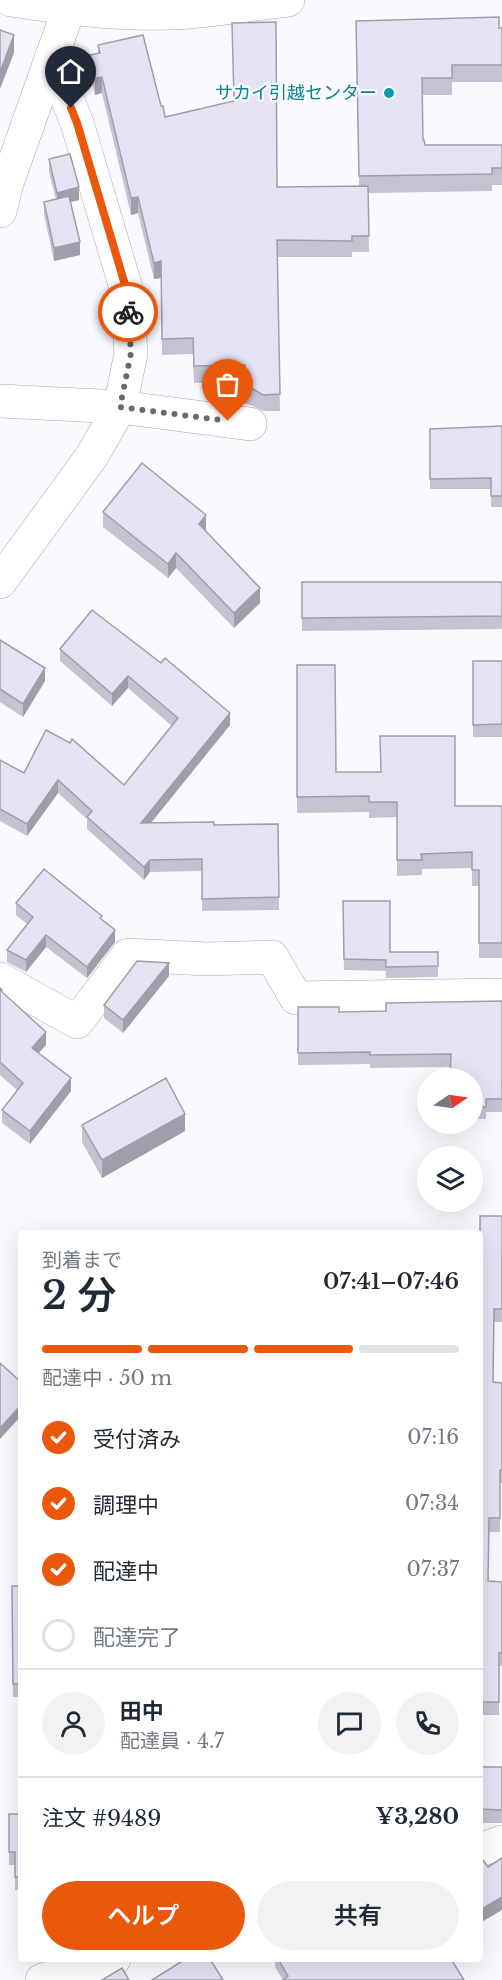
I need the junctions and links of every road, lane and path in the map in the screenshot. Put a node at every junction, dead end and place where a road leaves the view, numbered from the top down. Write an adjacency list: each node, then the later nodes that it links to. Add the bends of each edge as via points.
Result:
1 (11, 0): 3 (street)
2 (288, 0): 3 (street, via 175,13)
3 (70, 4): 4 (street)
4 (51, 58): 5 (street); 7 (street, via 77,123 126,288 131,353)
5 (0, 212)
6 (0, 401): 7 (street)
7 (120, 407): 8 (street); 9 (street, via 92,456)
8 (250, 424)
9 (0, 582)
10 (0, 979): 11 (street, via 77,1022 128,955 272,957 296,998)
11 (502, 995)
12 (502, 1842): 13 (street)
13 (483, 1849)
14 (104, 1962): 15 (street)
15 (42, 1980)

